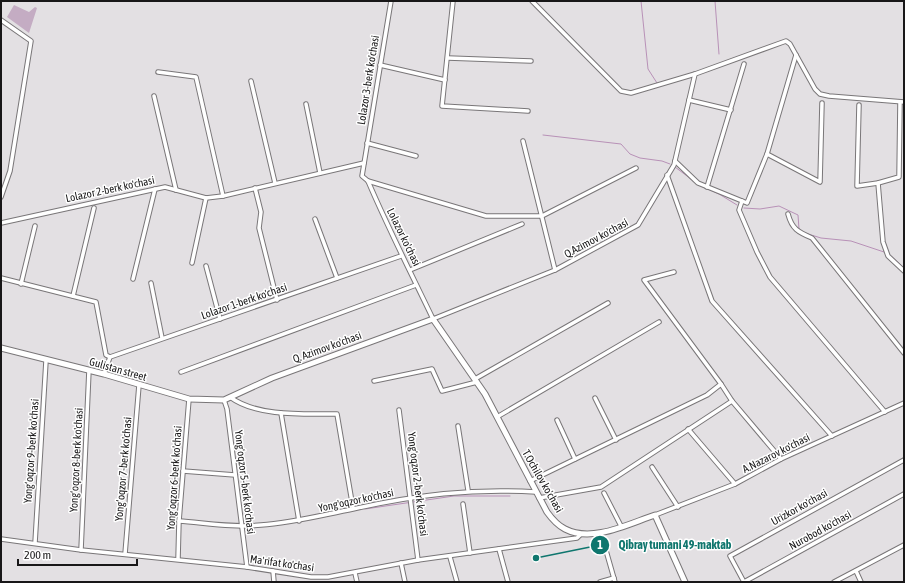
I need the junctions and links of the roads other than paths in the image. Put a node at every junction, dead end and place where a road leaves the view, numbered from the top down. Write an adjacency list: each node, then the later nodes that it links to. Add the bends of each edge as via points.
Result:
1 (391, 1): 9 (street, Lolazor 3-berk ko'chasi)
2 (453, 1): 6 (street)
3 (532, 1): 11 (street, via 621,91 631,93)
4 (1, 20): 39 (street, via 31,41 10,171)
5 (796, 54): 11 (street, via 786,41); 16 (street, via 820,94); 24 (street)
6 (448, 58): 7 (street); 12 (street)
7 (531, 61)
8 (744, 64): 20 (street)
9 (380, 65): 12 (street); 23 (street, Lolazor 3-berk ko'chasi)
10 (158, 72): 38 (street, via 196,77)
11 (695, 74): 15 (street, Q.Azimov ko'chasi)
12 (445, 80): 21 (street, via 442,106)
13 (251, 81): 32 (street)
14 (154, 96): 37 (street)
15 (689, 100): 20 (street); 26 (street, Q.Azimov ko'chasi)
16 (902, 102): 33 (street, via 899,177)
17 (822, 103): 24 (street, via 820,182)
18 (306, 104): 29 (street)
19 (859, 105): 33 (street, via 857,186)
20 (730, 110): 35 (street)
21 (528, 111)
22 (523, 141): 44 (street)
23 (367, 143): 25 (street); 27 (street, Lolazor 3-berk ko'chasi)
24 (768, 154): 41 (street, via 747,202)
25 (416, 156)
26 (675, 161): 30 (street, Q.Azimov ko'chasi); 35 (street, via 698,183)
27 (364, 162): 29 (street, Lolazor 2-berk ko'chasi); 31 (street, Lolazor ko'chasi, via 362,176)
28 (636, 168): 44 (street)
29 (320, 173): 32 (street, Lolazor 2-berk ko'chasi)
30 (668, 175): 53 (street, Q.Azimov ko'chasi, via 638,226); 93 (street, via 712,301)
31 (368, 181): 44 (street, via 486,216); 49 (street, Lolazor ko'chasi)
32 (275, 183): 34 (street, Lolazor 2-berk ko'chasi)
33 (878, 184): 54 (street, via 883,242 888,256)
34 (255, 188): 38 (street, Lolazor 2-berk ko'chasi); 63 (street, via 260,212 259,228)
35 (708, 188): 41 (street)
36 (155, 189): 37 (street, Lolazor 2-berk ko'chasi, via 165,187); 46 (street, Lolazor 2-berk ko'chasi); 58 (street)
37 (176, 190): 40 (street, Lolazor 2-berk ko'chasi)
38 (224, 196): 40 (street, Lolazor 2-berk ko'chasi)
39 (1, 198)
40 (206, 198): 50 (street)
41 (742, 201): 87 (street, via 739,210 770,277)
42 (94, 208): 62 (street)
43 (788, 214): 70 (street, via 797,232 812,238)
44 (542, 216): 53 (street)
45 (315, 219): 57 (street)
46 (1, 223)
47 (522, 224): 52 (street)
48 (35, 226): 60 (street)
49 (401, 256): 52 (street, Lolazor ko'chasi); 57 (street, Lolazor 1-berk ko'chasi)
50 (192, 263)
51 (206, 266): 65 (street)
52 (410, 270): 61 (street, Lolazor ko'chasi)
53 (555, 270): 66 (street, Q.Azimov ko'chasi)
54 (904, 271)
55 (674, 272): 78 (street, via 644,280)
56 (1, 278): 60 (street)
57 (337, 278): 63 (street, Lolazor 1-berk ko'chasi)
58 (133, 279)
59 (151, 283): 68 (street)
60 (21, 284): 62 (street)
61 (416, 285): 66 (street, Lolazor ko'chasi); 74 (street)
62 (73, 296): 71 (street, via 97,304 106,355)
63 (277, 300): 65 (street, Lolazor 1-berk ko'chasi)
64 (608, 303): 76 (street)
65 (220, 319): 68 (street, Lolazor 1-berk ko'chasi)
66 (433, 319): 76 (main road, T.Ochilov ko'chasi); 80 (main road, Q. Azimov ko'chasi, via 272,378)
67 (659, 322): 89 (street)
68 (162, 338): 71 (street, Lolazor 1-berk ko'chasi)
69 (1, 348): 72 (main road, Gulistan street)
70 (904, 353)
71 (110, 357): 75 (street)
72 (46, 360): 73 (main road, Gulistan street); 120 (street, Yong‘oqzor 9-berk ko'chasi)
73 (89, 370): 75 (main road, Gulistan street); 122 (street, Yong‘oqzor 8-berk ko'chasi)
74 (181, 372)
75 (104, 374): 79 (main road, Gulistan street)
76 (476, 380): 77 (street, via 442,391 432,369); 89 (main road, T.Ochilov ko'chasi)
77 (374, 381)
78 (721, 384): 84 (street); 94 (street, via 706,395)
79 (139, 385): 82 (main road, Gulistan street); 125 (street, Yong‘oqzor 7-berk ko'chasi)
80 (230, 397): 83 (main road, Gulistan street); 88 (street, via 239,404)
81 (595, 398): 94 (street)
82 (190, 399): 83 (main road, Gulistan street); 99 (street, Yong‘oqzor 6-berk ko'chasi)
83 (224, 400): 100 (street, Yong‘oqzor 5-berk ko'chasi)
84 (732, 401): 92 (street); 96 (street)
85 (904, 403): 87 (street, A.Nazarov ko'chasi)
86 (399, 410): 107 (street, Yong‘oqzor 2-berk ko'chasi)
87 (885, 412): 93 (street, A.Nazarov ko'chasi)
88 (281, 413): 111 (street, via 337,414); 114 (street)
89 (497, 417): 101 (main road, T.Ochilov ko'chasi)
90 (557, 420): 95 (street)
91 (458, 426): 103 (street)
92 (688, 429): 102 (street); 108 (street, via 601,487)
93 (832, 436): 96 (street, A.Nazarov ko'chasi)
94 (616, 440): 95 (street)
95 (575, 459): 101 (street)
96 (781, 459): 102 (street, A.Nazarov ko'chasi)
97 (904, 460): 144 (street, Urizkor ko'chasi, via 730,556)
98 (652, 467): 110 (street)
99 (183, 471): 100 (street); 113 (street, Yong‘oqzor 6-berk ko'chasi)
100 (235, 475): 115 (street, Yong‘oqzor 5-berk ko'chasi)
101 (530, 481): 104 (main road, T.Ochilov ko'chasi)
102 (735, 484): 110 (street, A.Nazarov ko'chasi)
103 (468, 490): 104 (street, Yong'oqzor ko'chasi); 107 (street, Yong'oqzor ko'chasi)
104 (536, 492): 108 (main road, T.Ochilov ko'chasi)
105 (604, 493): 116 (street)
106 (904, 494): 144 (street, Nurobod ko'chasi)
107 (411, 498): 111 (street, Yong'oqzor ko'chasi); 128 (street, Yong‘oqzor 2-berk ko'chasi)
108 (539, 498): 118 (main road, T.Ochilov ko'chasi, via 557,524 566,530)
109 (463, 504): 124 (street)
110 (678, 507): 112 (street, A.Nazarov ko'chasi)
111 (353, 508): 114 (street, Yong'oqzor ko'chasi)
112 (654, 515): 116 (main road, T.Ochilov ko'chasi); 143 (main road)
113 (179, 521): 115 (street, Yong'oqzor ko'chasi); 127 (street, Yong‘oqzor 6-berk ko'chasi)
114 (299, 521): 115 (street, Yong'oqzor ko'chasi)
115 (241, 526): 130 (street, Yong‘oqzor 5-berk ko'chasi)
116 (620, 526): 117 (main road, T.Ochilov ko'chasi)
117 (601, 533): 118 (main road, T.Ochilov ko'chasi); 135 (street)
118 (581, 534): 123 (street, Ma'rifat ko'chasi, via 577,538)
119 (1, 539): 120 (street, Ma'rifat ko'chasi)
120 (35, 543): 122 (street, Ma'rifat ko'chasi)
121 (904, 545): 132 (street)
122 (81, 550): 125 (street, Ma'rifat ko'chasi)
123 (499, 550): 124 (street, Ma'rifat ko'chasi); 141 (street)
124 (470, 553): 126 (street, Ma'rifat ko'chasi)
125 (125, 554): 127 (street, Ma'rifat ko'chasi)
126 (450, 557): 128 (street, Ma'rifat ko'chasi); 140 (street)
127 (178, 559): 130 (street, Ma'rifat ko'chasi)
128 (418, 560): 129 (street, Ma'rifat ko'chasi)
129 (401, 563): 133 (street, Ma'rifat ko'chasi); 139 (street)
130 (247, 567): 131 (street, Ma'rifat ko'chasi)
131 (273, 571): 134 (street, Ma'rifat ko'chasi); 136 (street)
132 (856, 571): 145 (street); 146 (street)
133 (355, 573): 134 (street, Ma'rifat ko'chasi); 138 (street)
134 (311, 577): 137 (street)
135 (614, 580): 142 (street)
136 (274, 582)
137 (312, 582)
138 (358, 582)
139 (406, 582)
140 (457, 582)
141 (508, 582)
142 (600, 582)
143 (685, 582)
144 (744, 582)
145 (834, 582)
146 (861, 582)

